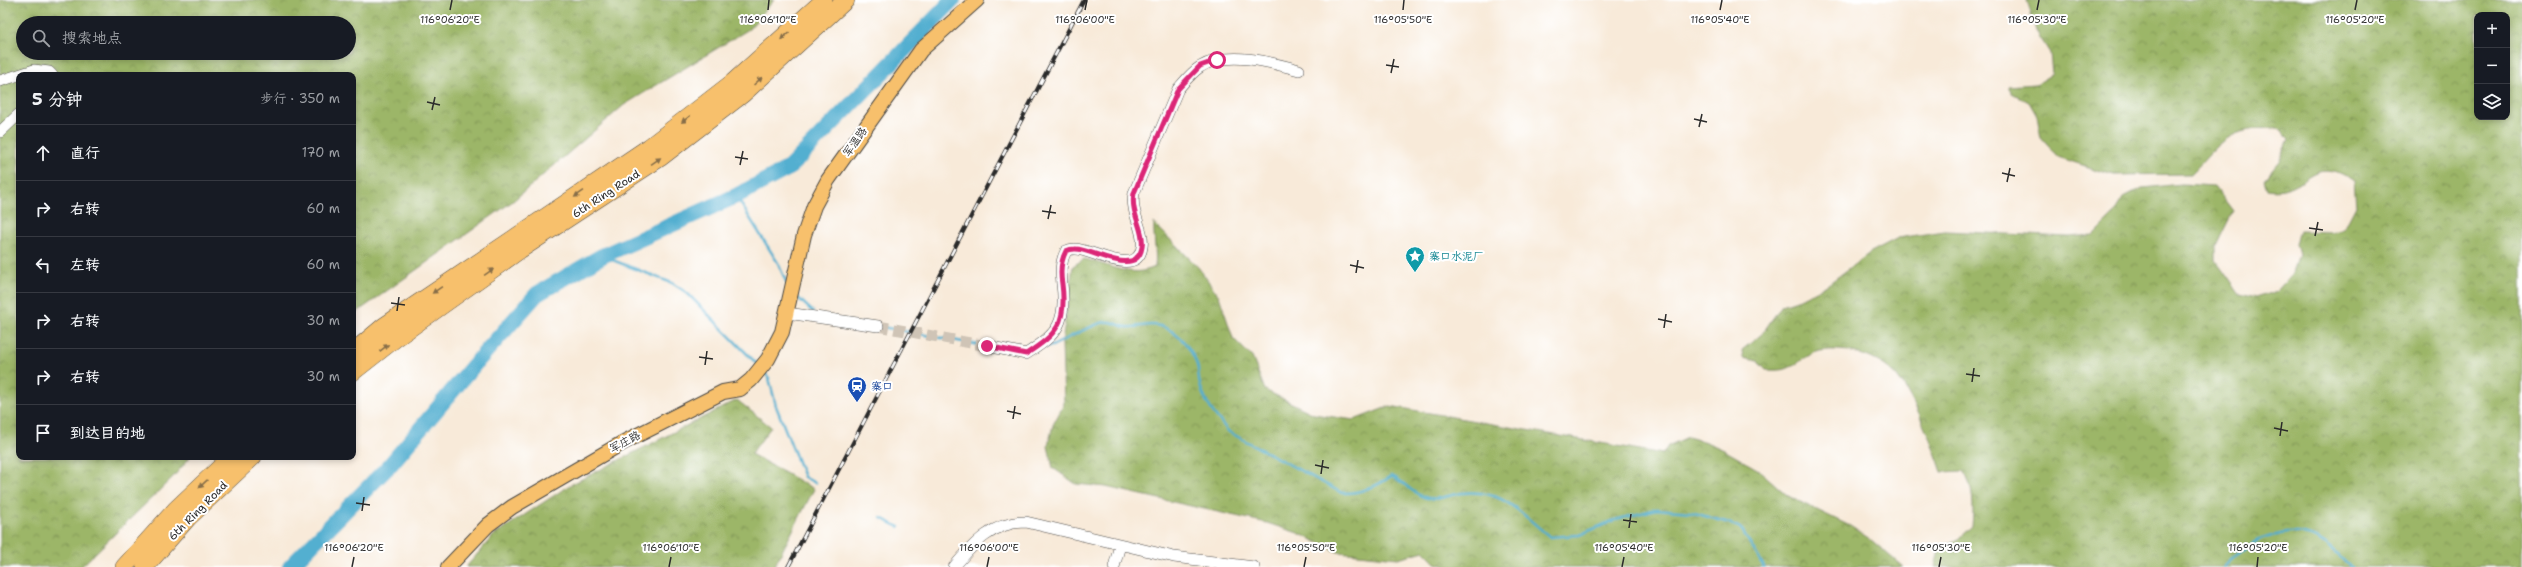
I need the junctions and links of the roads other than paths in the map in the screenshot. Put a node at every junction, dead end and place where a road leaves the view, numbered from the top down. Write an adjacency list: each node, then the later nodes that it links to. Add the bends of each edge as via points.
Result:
1 (824, 0): 14 (highway, 6th Ring Road, one-way to 14, via 733,82 650,147 384,326)
2 (846, 0): 15 (highway, 6th Ring Road, one-way to 2, via 520,250 660,158 744,94)
3 (976, 0): 11 (main road, 军温路, via 922,50 828,180 814,206 804,235)
4 (1299, 70): 13 (street, via 1261,59 1217,60 1200,66 1178,89 1134,193 1133,211 1143,246 1140,255 1124,262 1075,248 1066,251 1061,266 1063,316 1056,331 1026,354)
5 (28, 72): 6 (street)
6 (49, 72)
7 (16, 76): 8 (street)
8 (0, 81)
9 (16, 117): 10 (street)
10 (0, 132)
11 (787, 313): 12 (street); 21 (main road, 军庄路, via 782,332 768,359 740,389 723,392 624,442 512,507 488,525)
12 (878, 326)
13 (987, 346)
14 (356, 349)
15 (356, 370)
16 (228, 460): 19 (highway, 6th Ring Road, one-way to 19, via 176,509)
17 (250, 460): 20 (highway, 6th Ring Road, via 188,518)
18 (1120, 545): 22 (street, via 1039,524 1016,522 984,535); 23 (street); 24 (street, via 1181,558)
19 (124, 567)
20 (144, 567)
21 (448, 567)
22 (954, 567)
23 (1114, 567)
24 (1254, 567)

